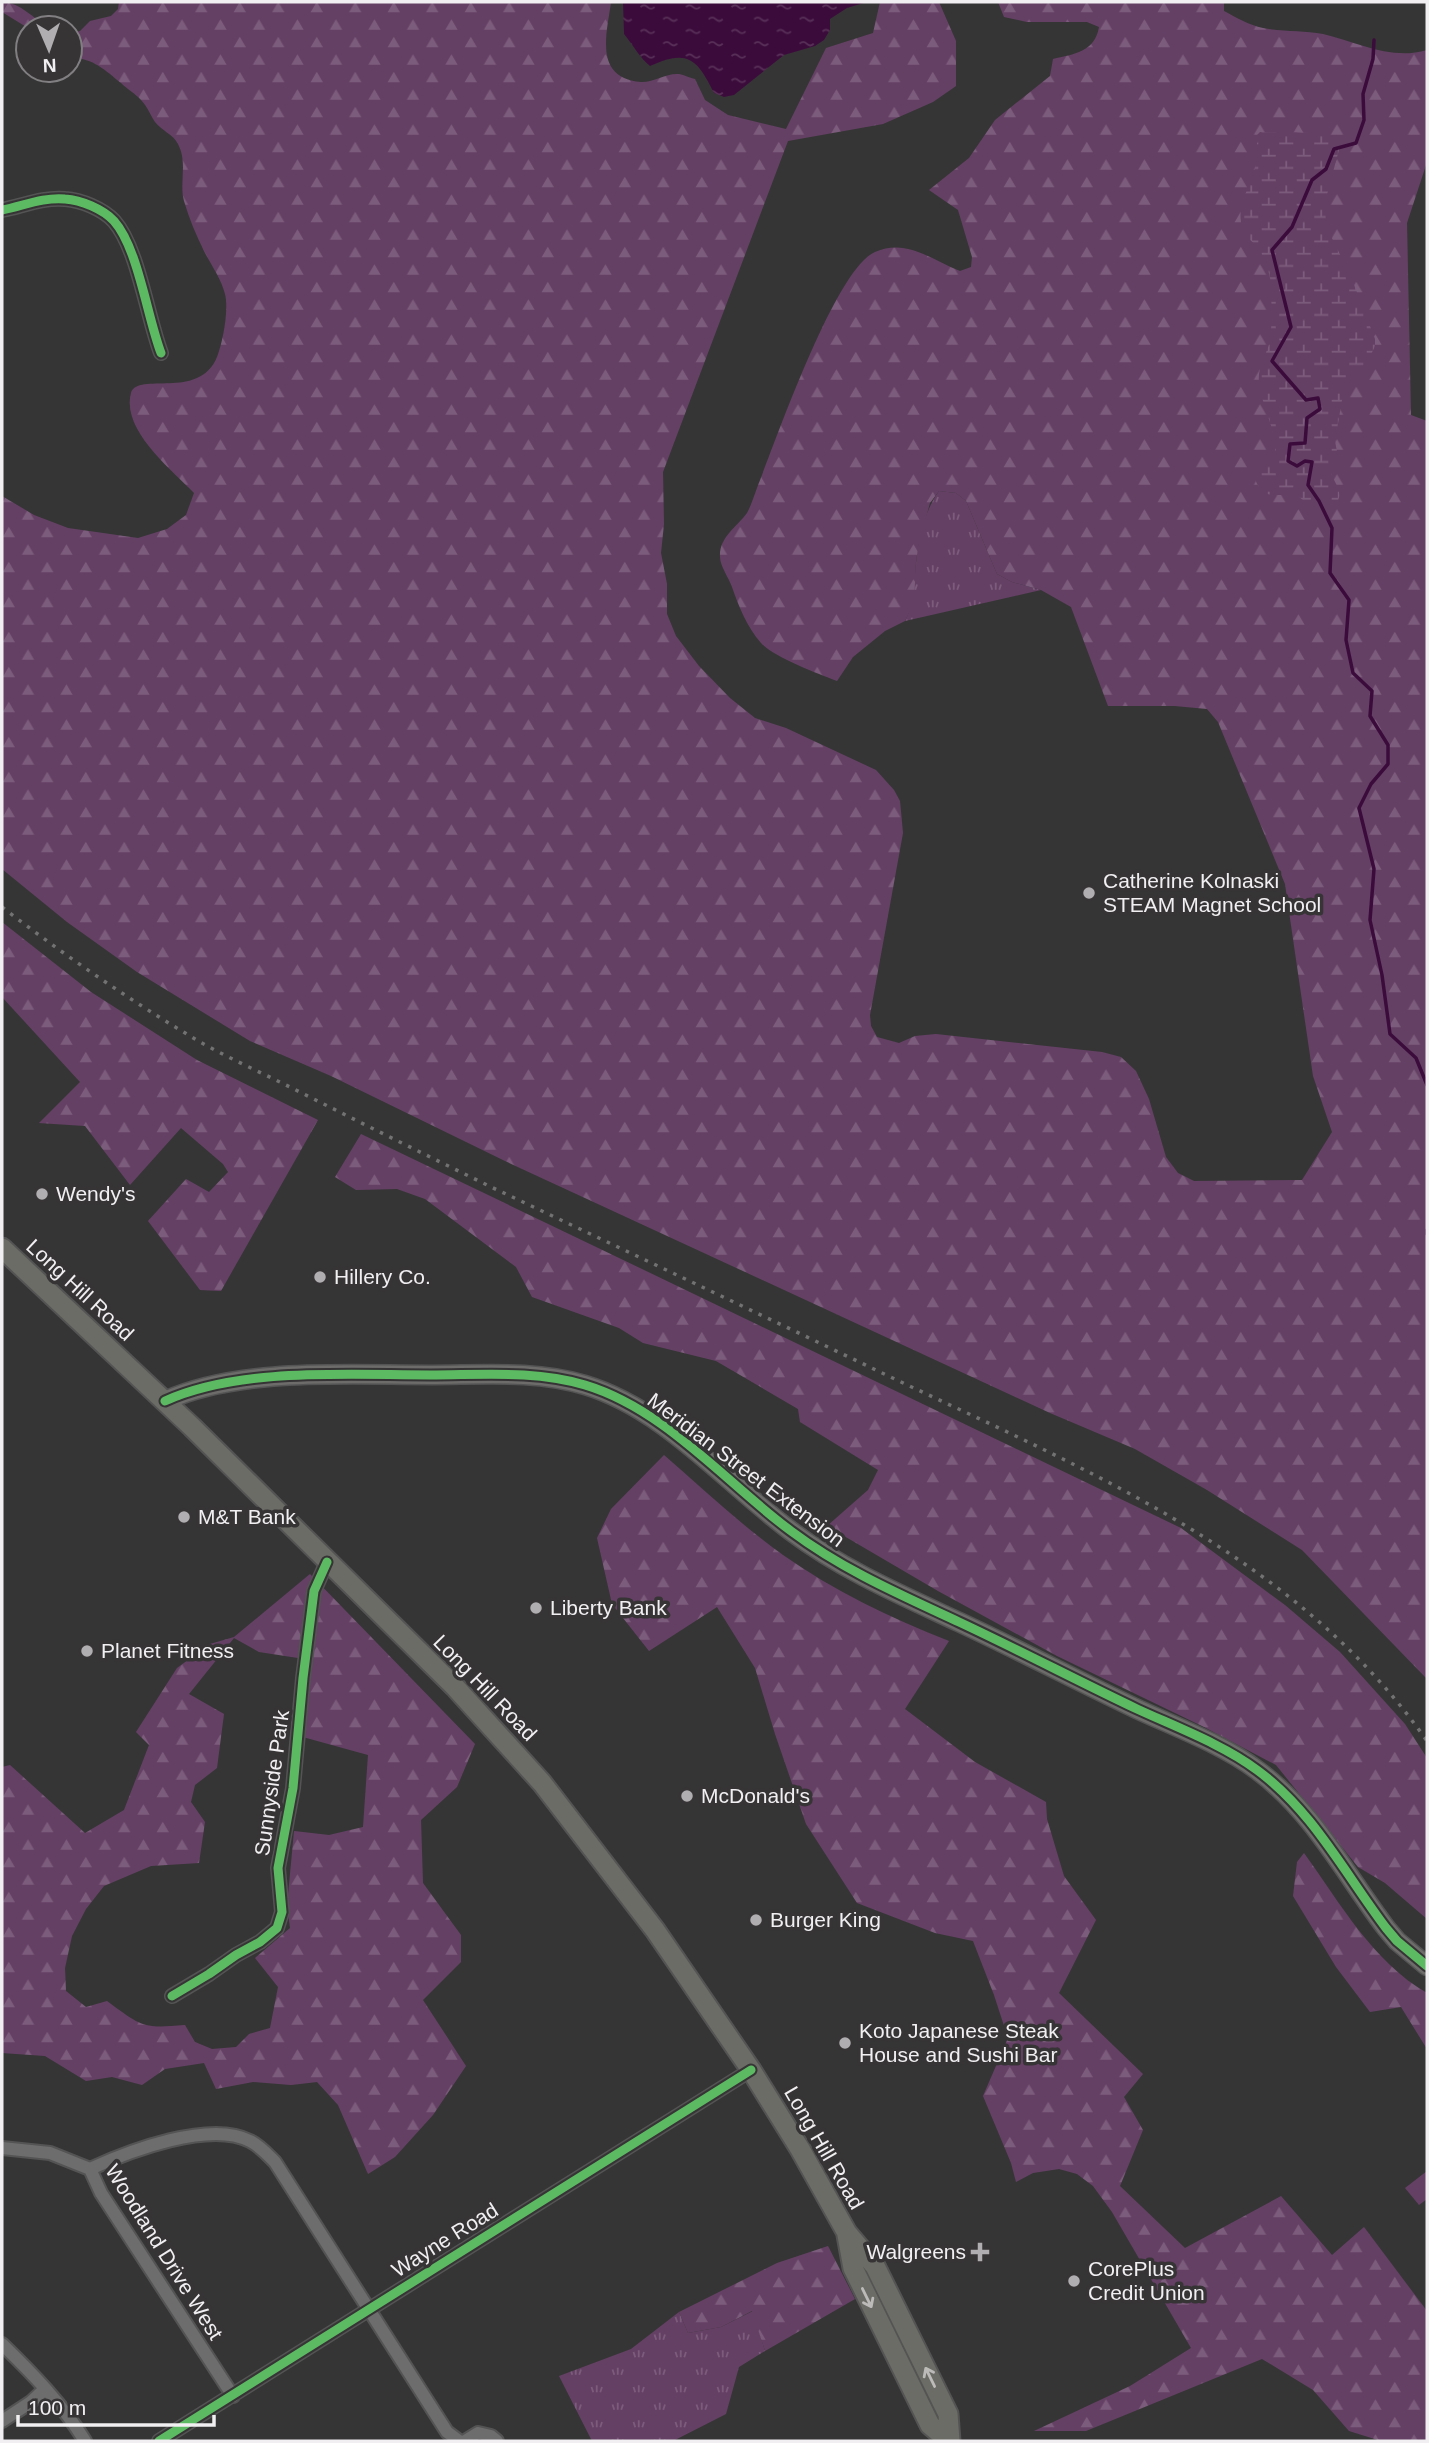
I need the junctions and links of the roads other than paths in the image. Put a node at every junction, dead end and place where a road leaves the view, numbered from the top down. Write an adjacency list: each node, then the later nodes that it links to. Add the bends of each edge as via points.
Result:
1 (2, 210): 2 (street, via 38,200 65,199 88,204 113,219 129,244)
2 (162, 353)
3 (2, 1248): 4 (main road, Long Hill Road)
4 (165, 1401): 5 (main road, Long Hill Road); 6 (street, Meridian Street Extension, via 202,1387 310,1376 539,1376 605,1391 668,1428 765,1512 843,1566 1253,1767 1295,1802 1396,1941)
5 (327, 1562): 7 (street, Sunnyside Park, via 314,1591 293,1788 278,1868 282,1912 277,1928); 8 (main road, Long Hill Road, via 455,1687 542,1783 655,1930)
6 (1427, 1966)
7 (172, 1996)
8 (751, 2070): 11 (street, Wayne Road); 21 (main road, Long Hill Road, via 847,2234 853,2268 930,2425)
9 (2, 2148): 10 (street, Woodland Drive West, via 50,2153)
10 (90, 2169): 11 (street, via 115,2157 187,2137 231,2135 248,2140 275,2162); 14 (street, Woodland Drive West)
11 (368, 2308): 14 (street, Wayne Road); 18 (street, via 447,2432)
12 (2, 2344): 13 (street)
13 (45, 2389): 15 (street); 16 (street)
14 (233, 2396): 17 (street, Wayne Road)
15 (2, 2421)
16 (85, 2441)
17 (159, 2441)
18 (459, 2441)
19 (465, 2441): 20 (street, via 478,2433)
20 (497, 2441)
21 (949, 2441)

